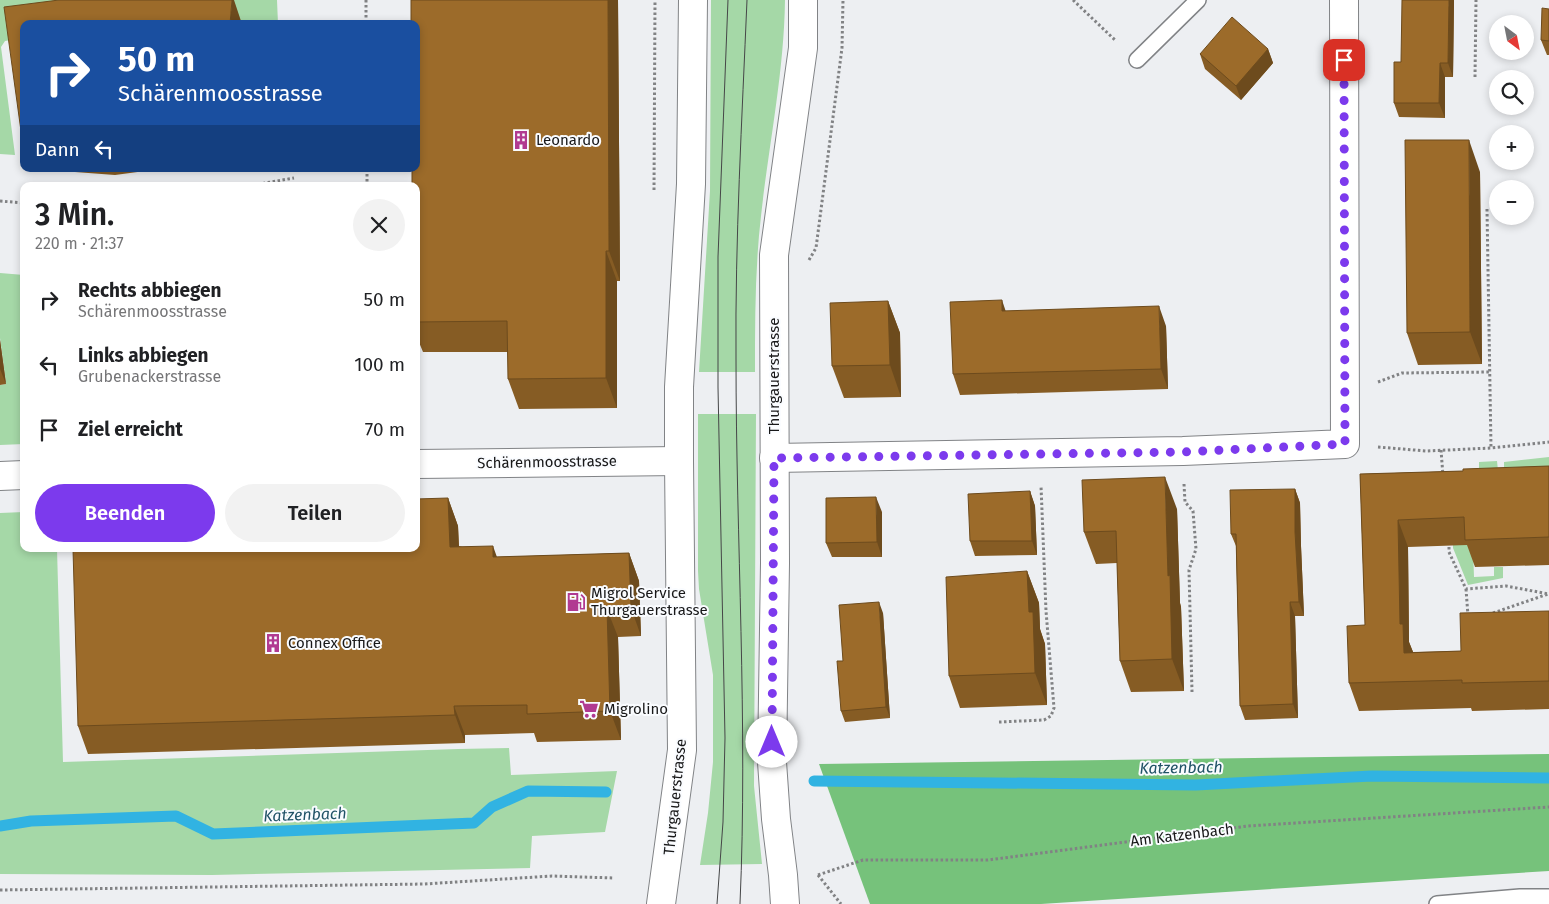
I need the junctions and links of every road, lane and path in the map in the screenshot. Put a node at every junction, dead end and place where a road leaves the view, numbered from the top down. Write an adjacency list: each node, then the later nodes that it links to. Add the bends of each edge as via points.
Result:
1 (366, 0): 9 (path)
2 (693, 0): 25 (main road, Thurgauerstrasse, via 691,184 679,387)
3 (803, 0): 24 (main road, Thurgauerstrasse, via 803,48 774,256)
4 (842, 0): 17 (path, via 842,48 816,248)
5 (1074, 0): 10 (path)
6 (1198, 0): 10 (lane)
7 (1344, 0): 21 (main road)
8 (1476, 0): 11 (path)
9 (366, 20)
10 (1137, 60)
11 (1475, 77)
12 (294, 178): 13 (path)
13 (271, 182)
14 (0, 200): 15 (path)
15 (20, 203)
16 (1487, 209): 18 (path)
17 (807, 263)
18 (1490, 372): 19 (path, via 1402,373); 22 (path)
19 (1376, 383)
20 (1549, 442): 22 (path)
21 (1345, 444): 23 (path); 24 (main road, via 1183,452)
22 (1491, 448): 23 (path)
23 (1442, 450): 30 (path)
24 (774, 458): 47 (main road, Thurgauerstrasse, via 772,762)
25 (679, 461): 26 (main road, Schärenmoosstrasse); 46 (main road, Thurgauerstrasse, via 682,750)
26 (420, 464)
27 (20, 475): 29 (main road)
28 (1184, 475): 40 (path, via 1185,502 1193,511 1196,549 1189,570)
29 (0, 476)
30 (1444, 479)
31 (1041, 480): 34 (path)
32 (1448, 535): 33 (path, via 1449,552)
33 (1466, 589): 36 (path, via 1506,586 1549,594); 38 (path)
34 (1046, 610): 35 (path); 41 (path, via 1054,708 1051,716 1044,720)
35 (1037, 611)
36 (1491, 614)
37 (1476, 615): 38 (path)
38 (1468, 616): 39 (path)
39 (1469, 624)
40 (1192, 692)
41 (999, 722)
42 (1549, 807): 48 (path, Am Katzenbach, via 1248,826 988,860 863,860 818,875)
43 (614, 878): 44 (path, via 552,876 424,884)
44 (0, 890)
45 (1549, 897): 49 (lane)
46 (661, 904)
47 (785, 904)
48 (841, 904)
49 (1437, 904)

